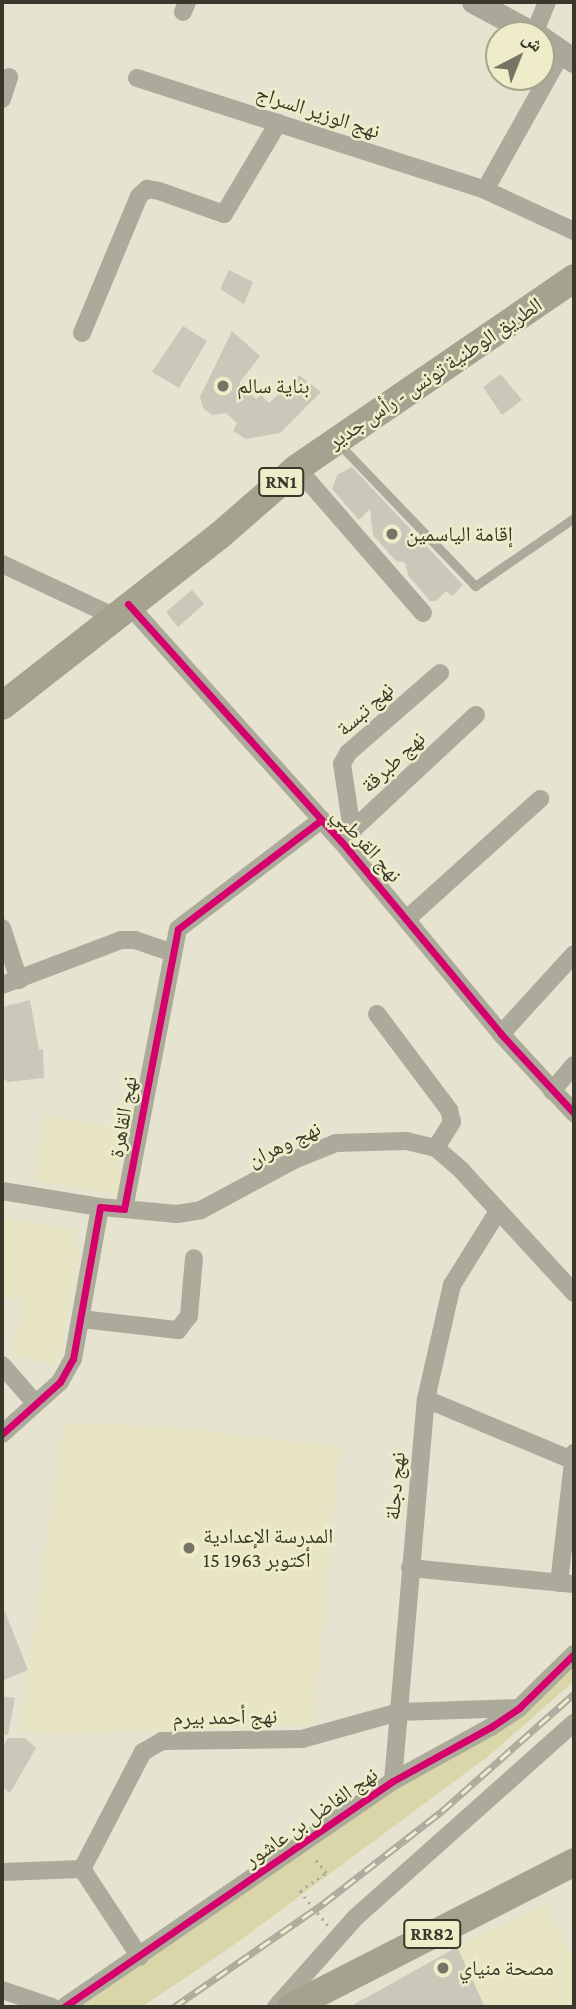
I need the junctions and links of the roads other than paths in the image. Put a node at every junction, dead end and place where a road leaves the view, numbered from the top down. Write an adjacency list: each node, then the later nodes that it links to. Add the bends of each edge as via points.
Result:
1 (474, 2): 3 (main road)
2 (547, 2): 4 (street)
3 (509, 21)
4 (540, 21)
5 (568, 57): 10 (street)
6 (9, 77): 8 (street)
7 (137, 78): 9 (street, نهج الوزير السراج)
8 (2, 99)
9 (278, 123): 10 (street, نهج الوزير السراج); 13 (street, via 224,214 159,191 147,190 139,196)
10 (485, 190): 11 (street, نهج الوزير السراج)
11 (574, 231)
12 (573, 281): 14 (main road, الطريق الوطنية تونس - رأس جدير / RN1)
13 (82, 333)
14 (335, 440): 15 (main road, الطريق الوطنية تونس - رأس جدير / RN1); 16 (lane, via 475,586)
15 (297, 468): 18 (main road, الطريق الوطنية تونس - رأس جدير / RN1, via 219,536); 19 (street)
16 (574, 518)
17 (2, 564): 18 (street)
18 (120, 610): 21 (main road, الطريق الوطنية تونس - رأس جدير / RN1); 24 (street, نهج القرطبي)
19 (423, 613)
20 (440, 673): 25 (street, نهج تبسة, via 348,753 342,764)
21 (6, 696)
22 (476, 715): 25 (street, نهج طبرقة)
23 (540, 799): 26 (street)
24 (321, 820): 25 (street, نهج القرطبي); 28 (street, نهج القاهرة, via 186,919)
25 (346, 836): 26 (street, نهج القرطبي)
26 (408, 918): 32 (street, نهج القرطبي)
27 (2, 928): 30 (street)
28 (170, 952): 30 (street, via 121,940); 39 (street, نهج القاهرة)
29 (574, 954): 32 (street)
30 (10, 982)
31 (377, 1014): 36 (street, via 449,1110 452,1122)
32 (501, 1034): 34 (street, نهج القرطبي)
33 (574, 1065): 34 (street)
34 (552, 1091): 35 (street, نهج القرطبي)
35 (574, 1113)
36 (436, 1148): 39 (street, نهج وهران, via 406,1141 336,1143 201,1210 177,1214); 40 (street)
37 (2, 1191): 38 (street)
38 (100, 1207): 39 (street); 43 (street)
39 (124, 1209)
40 (498, 1211): 42 (street); 45 (street, نهج دجلة, via 452,1284)
41 (194, 1258): 43 (street, via 189,1316 177,1330)
42 (574, 1293)
43 (81, 1319): 46 (street, via 68,1373)
44 (2, 1365): 46 (street)
45 (426, 1399): 48 (street); 49 (street, نهج دجلة)
46 (35, 1404): 47 (street)
47 (2, 1434)
48 (573, 1458): 50 (street)
49 (410, 1568): 50 (street); 53 (street, نهج دجلة)
50 (567, 1583)
51 (574, 1654): 52 (street, نهج الفاضل بن عاشور)
52 (519, 1708): 53 (street, نهج أحمد بيرم); 55 (street, نهج الفاضل بن عاشور)
53 (399, 1712): 55 (street, نهج دجلة); 57 (street, نهج أحمد بيرم, via 302,1739 162,1741 151,1745)
54 (574, 1723): 63 (street, via 356,1917)
55 (393, 1781): 59 (street, نهج الفاضل بن عاشور)
56 (574, 1862): 64 (main road, RR82)
57 (82, 1869): 58 (street); 59 (street)
58 (2, 1872)
59 (139, 1957): 62 (street, نهج الفاضل بن عاشور)
60 (2, 1990): 61 (street)
61 (52, 2007)
62 (64, 2007)
63 (275, 2007)
64 (292, 2007)

